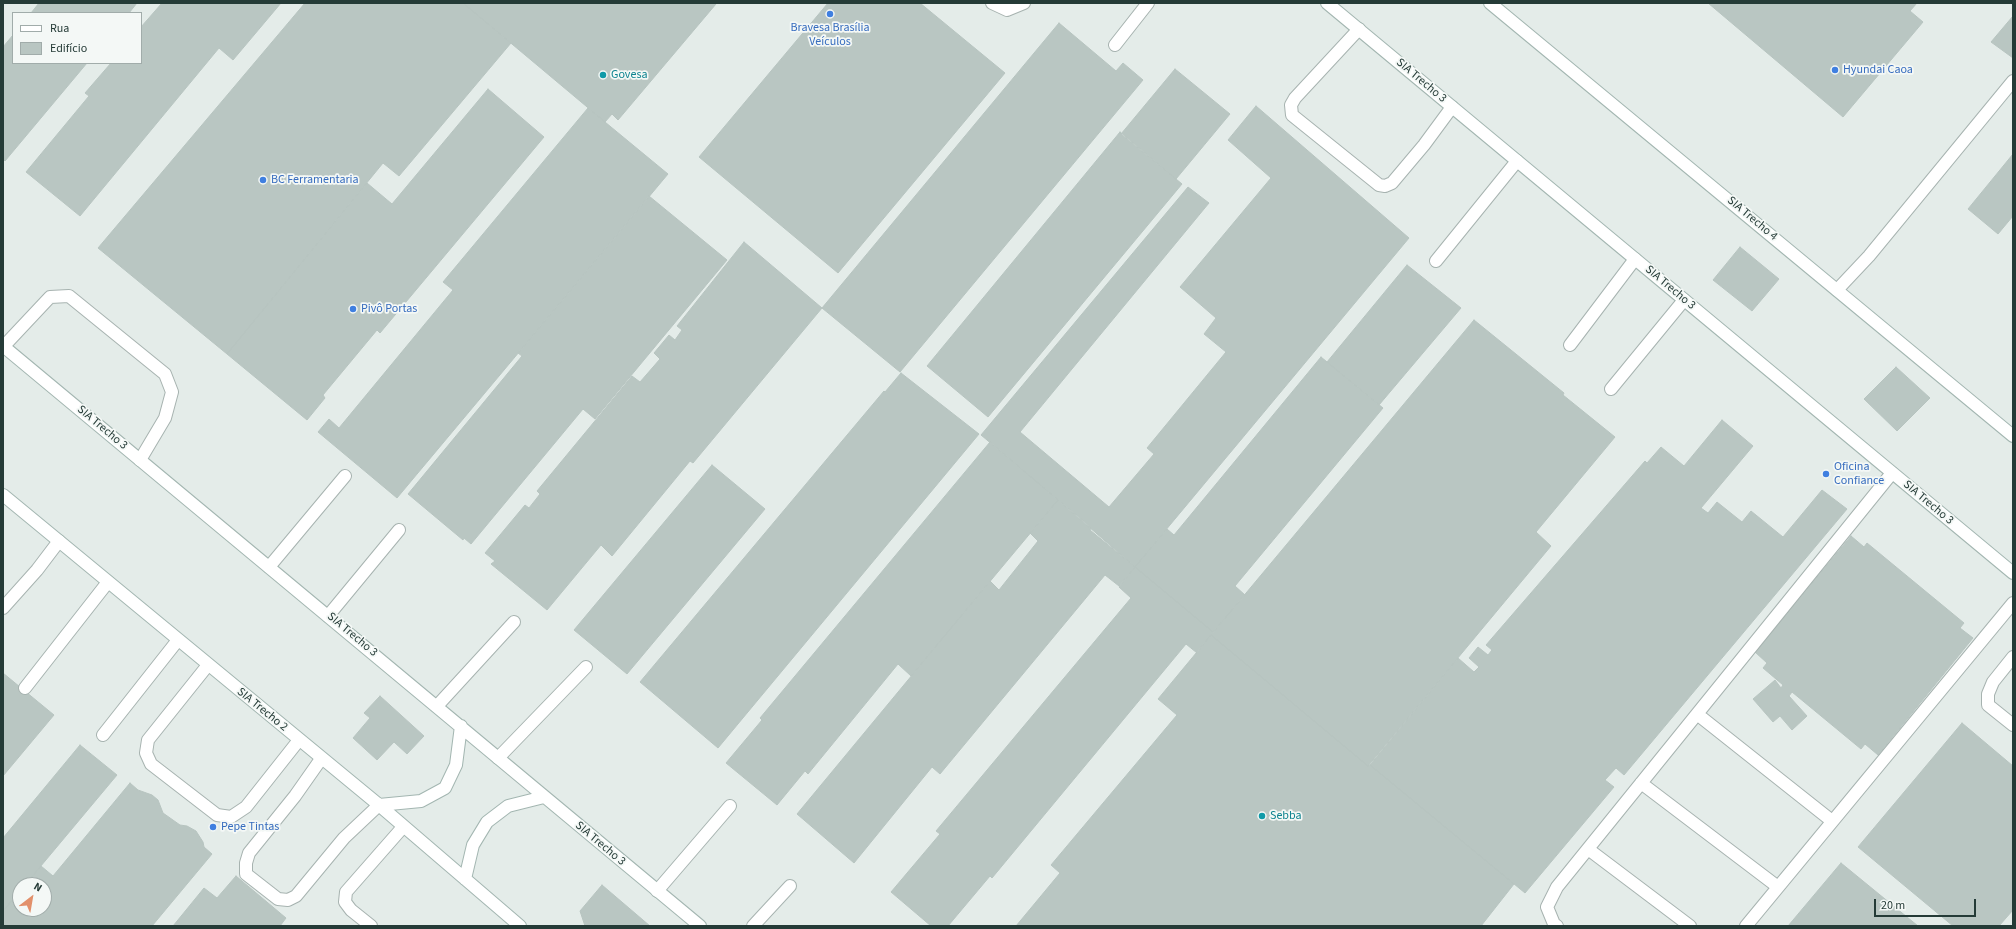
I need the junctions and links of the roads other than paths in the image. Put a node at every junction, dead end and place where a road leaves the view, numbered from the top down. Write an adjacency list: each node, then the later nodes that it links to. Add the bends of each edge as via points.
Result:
1 (992, 3): 2 (main road, via 1007,10)
2 (1024, 3)
3 (1148, 3): 7 (main road)
4 (1327, 3): 6 (main road, SIA Trecho 3)
5 (1490, 3): 13 (main road, SIA Trecho 4)
6 (1359, 29): 9 (main road, SIA Trecho 3); 9 (main road, via 1296,98 1291,105 1292,115 1379,185 1385,186 1392,183 1406,167)
7 (1115, 45)
8 (2013, 81): 13 (main road)
9 (1452, 107): 10 (main road, SIA Trecho 3)
10 (1517, 161): 11 (main road, SIA Trecho 3); 12 (main road)
11 (1635, 259): 14 (main road, SIA Trecho 3); 15 (main road)
12 (1436, 261)
13 (1837, 290): 18 (main road, SIA Trecho 4)
14 (1684, 300): 17 (main road); 20 (main road, SIA Trecho 3)
15 (1570, 345)
16 (3, 346): 19 (main road, SIA Trecho 3); 19 (main road, via 50,297 69,296 165,374 172,392 165,418)
17 (1611, 389)
18 (2013, 436)
19 (140, 460): 25 (main road, SIA Trecho 3)
20 (1892, 473): 26 (main road, SIA Trecho 3); 38 (main road)
21 (345, 476): 25 (main road)
22 (4, 500): 24 (main road, SIA Trecho 2)
23 (398, 530): 30 (main road)
24 (58, 541): 27 (main road, SIA Trecho 2); 29 (main road, via 37,570)
25 (269, 567): 30 (main road, SIA Trecho 3)
26 (2013, 574)
27 (108, 582): 32 (main road, SIA Trecho 2); 36 (main road)
28 (2013, 603): 49 (main road)
29 (3, 608)
30 (328, 616): 37 (main road, SIA Trecho 3)
31 (514, 622): 37 (main road)
32 (178, 640): 34 (main road, SIA Trecho 2); 41 (main road)
33 (2013, 657): 39 (main road, via 1993,682 1988,694 1988,705)
34 (208, 665): 42 (main road, SIA Trecho 2); 42 (main road, via 148,740 146,752 151,764 217,815 231,817 246,807)
35 (586, 667): 43 (main road)
36 (25, 688)
37 (437, 706): 40 (main road, SIA Trecho 3)
38 (1697, 714): 45 (main road); 49 (main road)
39 (2013, 725)
40 (461, 726): 43 (main road, SIA Trecho 3); 47 (main road, via 456,765 445,788 422,801)
41 (103, 735)
42 (299, 740): 44 (main road, SIA Trecho 2)
43 (498, 758): 46 (main road, SIA Trecho 3)
44 (321, 759): 47 (main road, SIA Trecho 2); 47 (main road, via 249,853 246,874 278,899 288,900 296,896 344,838)
45 (1641, 783): 51 (main road); 54 (main road)
46 (544, 798): 52 (main road, via 508,806 487,822 473,845); 55 (main road, SIA Trecho 3)
47 (379, 805): 50 (main road, SIA Trecho 2)
48 (730, 806): 55 (main road)
49 (1832, 821): 54 (main road)
50 (403, 827): 52 (main road, SIA Trecho 2); 56 (main road, via 346,892 345,902)
51 (1588, 849): 60 (main road, via 1557,887 1547,908); 61 (main road)
52 (465, 879): 57 (main road, SIA Trecho 2)
53 (790, 886): 59 (main road)
54 (1778, 887): 62 (main road)
55 (657, 891): 58 (main road, SIA Trecho 3)
56 (371, 926)
57 (520, 926)
58 (700, 926)
59 (754, 926)
60 (1556, 926)
61 (1690, 926)
62 (1746, 926)

